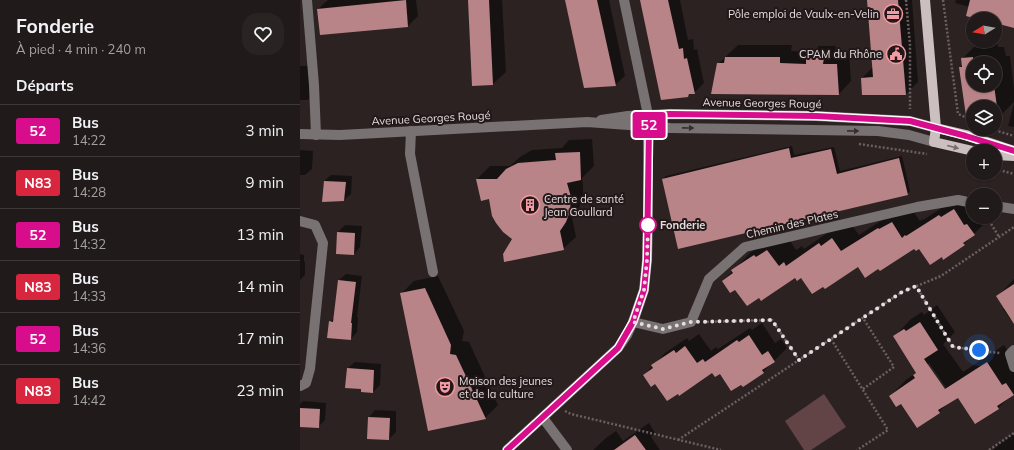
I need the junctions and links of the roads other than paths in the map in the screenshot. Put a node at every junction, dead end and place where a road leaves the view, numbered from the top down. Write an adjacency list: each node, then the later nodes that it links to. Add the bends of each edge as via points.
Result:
1 (307, 0): 10 (street)
2 (624, 0): 4 (street)
3 (926, 0): 7 (main road)
4 (648, 115): 5 (street, Avenue Georges Rougé); 6 (street); 7 (street, Avenue Georges Rougé, via 823,116 910,121)
5 (587, 122): 6 (street, Avenue Georges Rougé); 8 (street, Avenue Georges Rougé)
6 (649, 127): 11 (street, Avenue Georges Rougé, one-way to 11, via 878,131 909,135); 21 (street, via 647,260 644,290)
7 (936, 128): 11 (main road); 13 (main road)
8 (411, 132): 10 (street, Avenue Georges Rougé); 20 (street, via 410,154)
9 (300, 134): 10 (street, Avenue Georges Rougé)
10 (316, 134)
11 (934, 142): 12 (main road, one-way to 12)
12 (966, 149)
13 (1014, 151)
14 (1002, 155): 15 (main road)
15 (1014, 156)
16 (966, 201): 21 (street, Chemin des Plates, via 958,200 917,207 745,247 709,278 691,322 663,329)
17 (1002, 207): 18 (street)
18 (1014, 209)
19 (300, 221): 24 (street, via 315,226 322,242 310,369 306,383)
20 (433, 272)
21 (633, 322): 25 (street, via 618,348)
22 (1012, 352): 23 (street)
23 (1014, 367)
24 (300, 386)
25 (543, 418): 26 (street); 27 (street)
26 (507, 450)
27 (567, 450)

